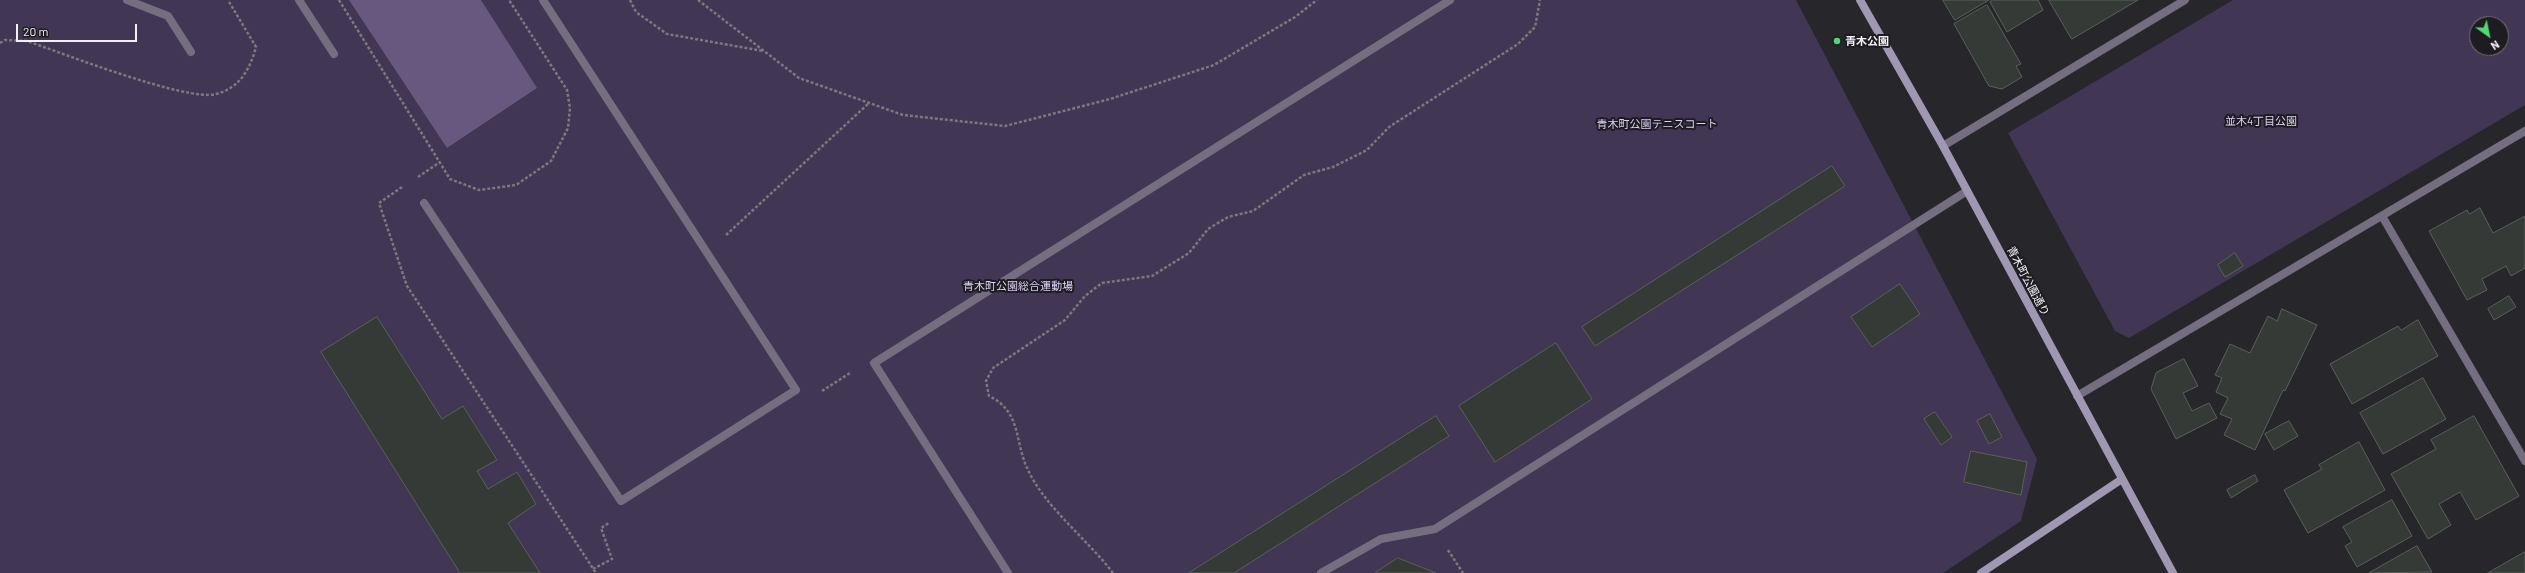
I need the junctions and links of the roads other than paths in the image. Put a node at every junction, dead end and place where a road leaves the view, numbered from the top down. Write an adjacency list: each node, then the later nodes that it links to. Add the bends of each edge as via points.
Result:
1 (127, 0): 7 (street, via 168,16)
2 (299, 0): 8 (street)
3 (543, 0): 12 (street, via 796,390 621,501)
4 (1450, 0): 17 (street, via 874,363)
5 (1860, 0): 10 (street, 青木町公園通り)
6 (2185, 0): 10 (street)
7 (191, 52)
8 (334, 54)
9 (2525, 131): 13 (street)
10 (1943, 146): 11 (street, 青木町公園通り)
11 (1968, 192): 14 (street, 青木町公園通り); 18 (street, via 1435,529 1381,539)
12 (424, 202)
13 (2382, 216): 14 (street); 15 (street)
14 (2077, 396): 16 (street, 青木町公園通り)
15 (2525, 461)
16 (2122, 479): 19 (street); 20 (street, 青木町公園通り)
17 (1008, 573)
18 (1321, 573)
19 (1981, 573)
20 (2173, 573)

